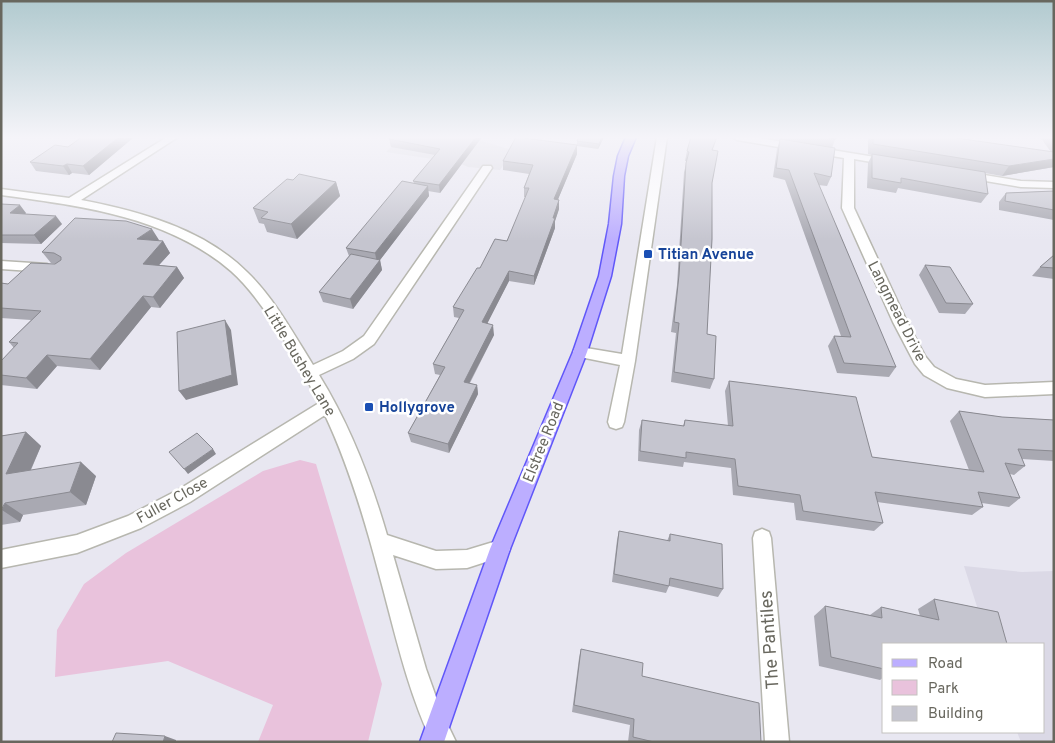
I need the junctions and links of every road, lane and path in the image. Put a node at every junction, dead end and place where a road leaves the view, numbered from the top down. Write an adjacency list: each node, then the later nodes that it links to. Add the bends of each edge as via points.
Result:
1 (118, 172): 9 (street)
2 (484, 172): 14 (street, via 369,340 348,355)
3 (620, 172): 12 (main road, Elstree Road, via 615,224 605,276)
4 (657, 172): 13 (street)
5 (849, 172): 15 (street, Langmead Drive, via 848,208 900,322 929,371 952,384 985,391)
6 (954, 173): 7 (street, via 1021,184)
7 (1054, 185)
8 (1, 192): 9 (street, Little Bushey Lane)
9 (69, 203): 14 (street, Little Bushey Lane, via 148,220 174,230 222,259 242,274 262,298)
10 (1, 265): 11 (street)
11 (63, 270)
12 (580, 352): 13 (street); 20 (main road, Elstree Road)
13 (628, 361): 17 (street)
14 (310, 373): 16 (street, Little Bushey Lane)
15 (1054, 388)
16 (328, 405): 19 (street, Little Bushey Lane, via 351,458); 21 (street, Fuller Close, via 184,496 134,522 77,544)
17 (616, 422)
18 (762, 538): 23 (street, The Pantiles)
19 (380, 542): 20 (street, via 436,560 467,558); 22 (street, Little Bushey Lane, via 413,663)
20 (500, 549): 22 (main road, Elstree Road)
21 (1, 559)
22 (438, 737)
23 (777, 742)

